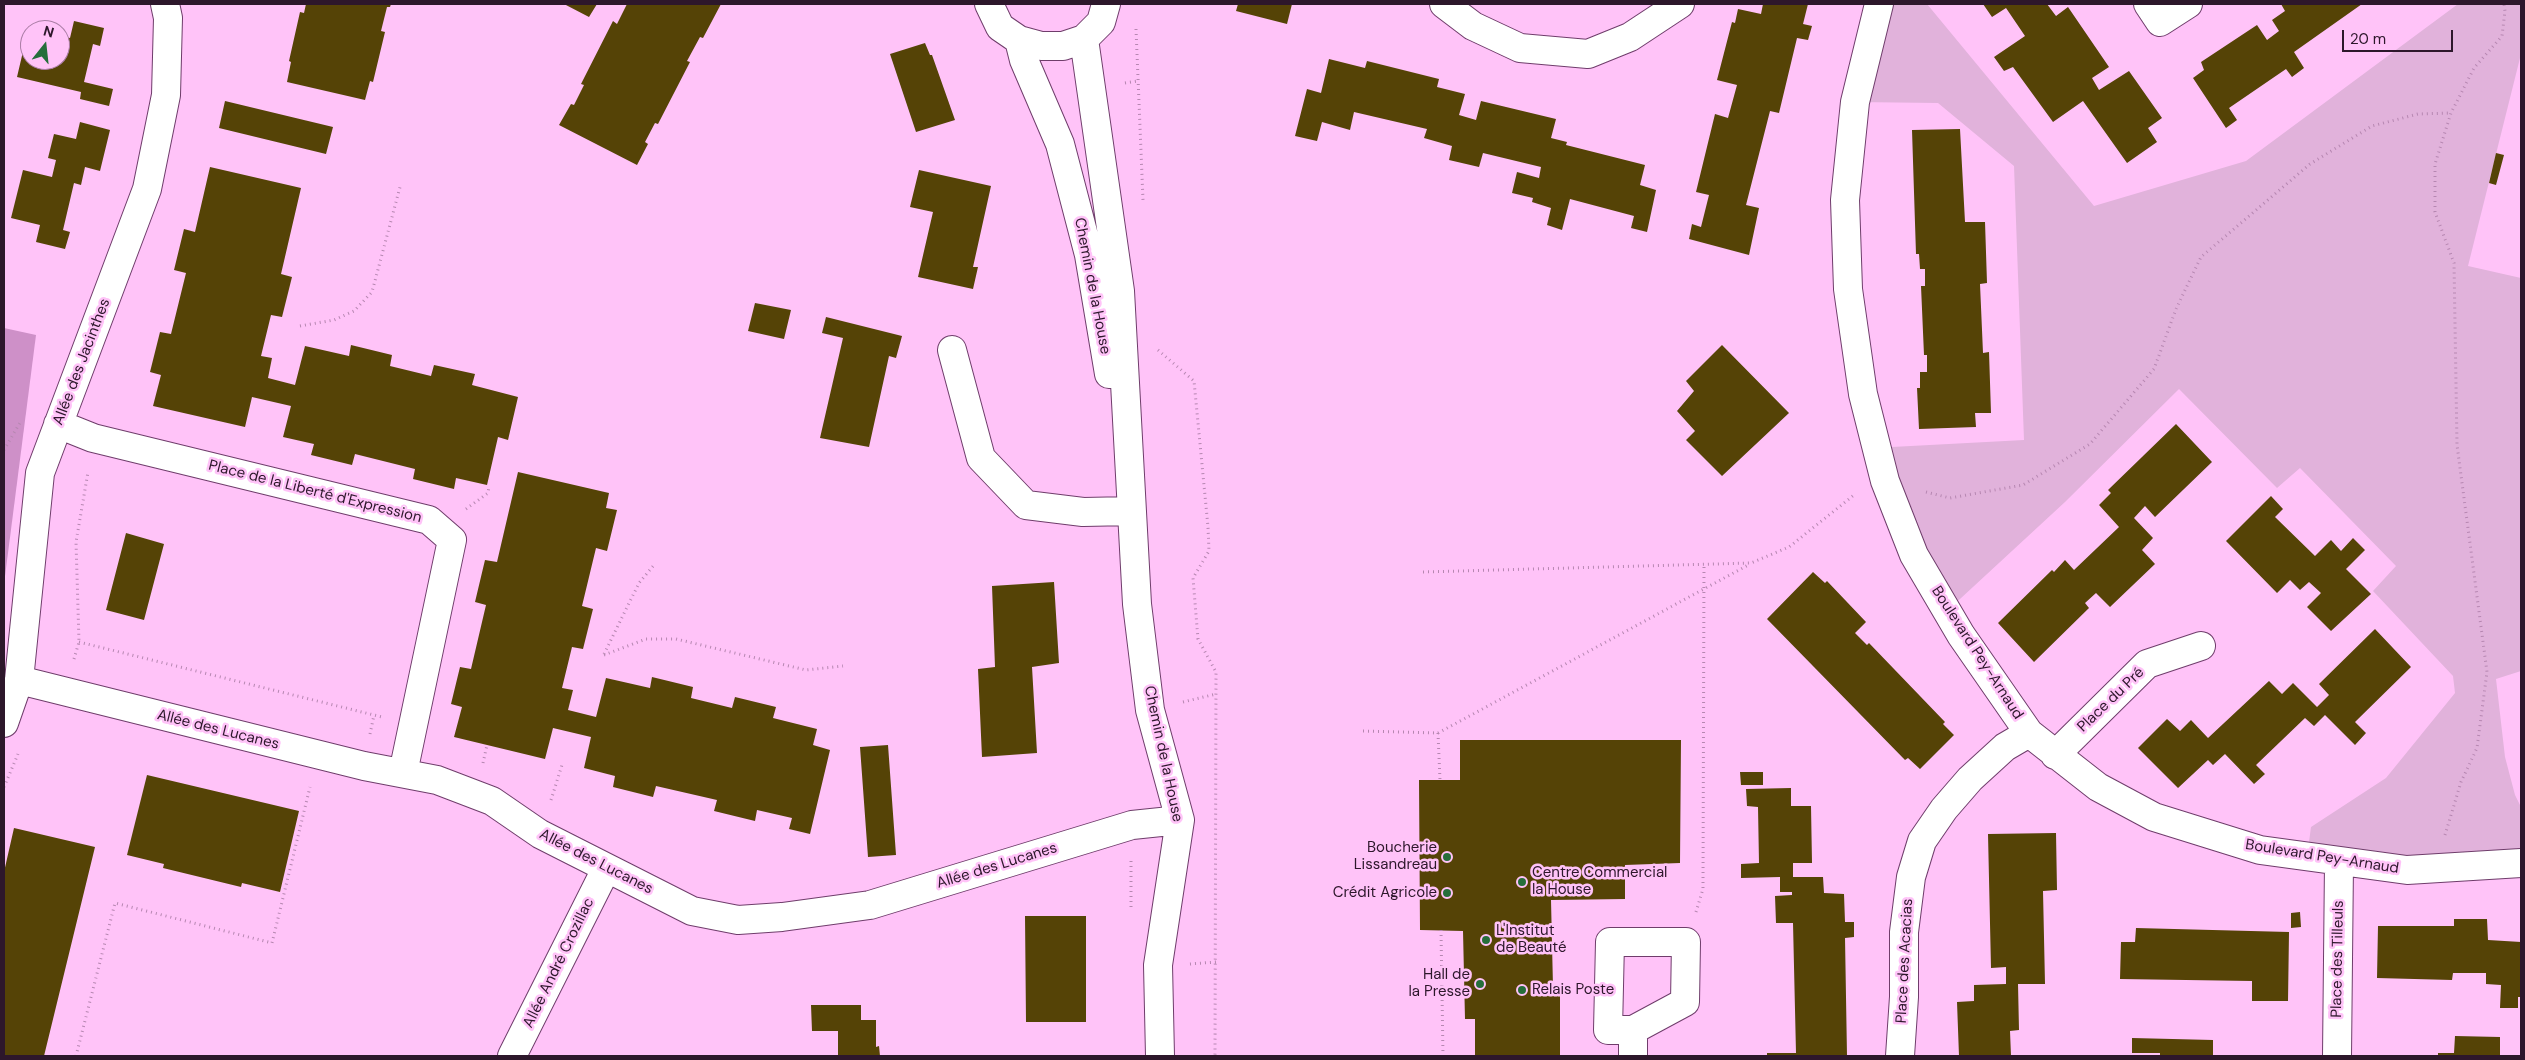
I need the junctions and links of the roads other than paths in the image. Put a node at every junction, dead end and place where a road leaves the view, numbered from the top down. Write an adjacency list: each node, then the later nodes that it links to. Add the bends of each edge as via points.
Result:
1 (165, 4): 12 (street, Allée des Jacinthes, via 168,18 166,95 147,189)
2 (989, 4): 10 (street, via 1000,27)
3 (1106, 4): 9 (street, via 1101,22)
4 (1444, 4): 5 (street, via 1473,26 1520,48 1588,54 1630,36)
5 (1680, 4)
6 (1879, 4): 17 (street, Boulevard Pey-Arnaud, via 1855,102 1845,200 1848,289 1863,394 1885,481 1914,555 1961,634)
7 (2148, 4): 8 (street, via 2160,22)
8 (2188, 4)
9 (1084, 39): 10 (street, via 1063,46 1041,46); 13 (street, Chemin de la House, via 1120,291)
10 (1019, 40): 13 (street, Chemin de la House, via 1024,60 1060,144 1089,255)
11 (952, 350): 13 (street, via 981,458 1026,505 1083,512)
12 (58, 424): 15 (street, Allée des Jacinthes, via 40,473); 19 (street, Place de la Liberté d'Expression, via 93,438 429,520 452,540)
13 (1132, 511): 20 (street, Chemin de la House, via 1150,710)
14 (2201, 646): 18 (street, Place du Pré, via 2147,664)
15 (19, 680): 16 (street, Allée des Jacinthes); 19 (street, Allée des Lucanes)
16 (4, 722)
17 (2029, 733): 18 (street, Boulevard Pey-Arnaud); 28 (street, Place des Acacias, via 2005,748 1970,779 1922,841 1911,877 1904,932)
18 (2054, 755): 21 (street, Boulevard Pey-Arnaud, via 2098,787 2154,817 2260,850)
19 (403, 773): 23 (street, Allée des Lucanes, via 437,780 492,801 540,834)
20 (1180, 820): 23 (street, Allée des Lucanes, via 1132,825 870,904 782,918 738,920 692,911); 26 (street, Chemin de la House, via 1158,965)
21 (2340, 863): 22 (street, Boulevard Pey-Arnaud, via 2407,870); 29 (street, Place des Tilleuls)
22 (2521, 863)
23 (606, 869): 25 (street, Allée André Crozillac)
24 (1633, 1030): 24 (street, via 1608,1030 1610,942 1686,942 1685,1002); 27 (street)
25 (512, 1056)
26 (1160, 1056)
27 (1633, 1056)
28 (1900, 1056)
29 (2337, 1056)

